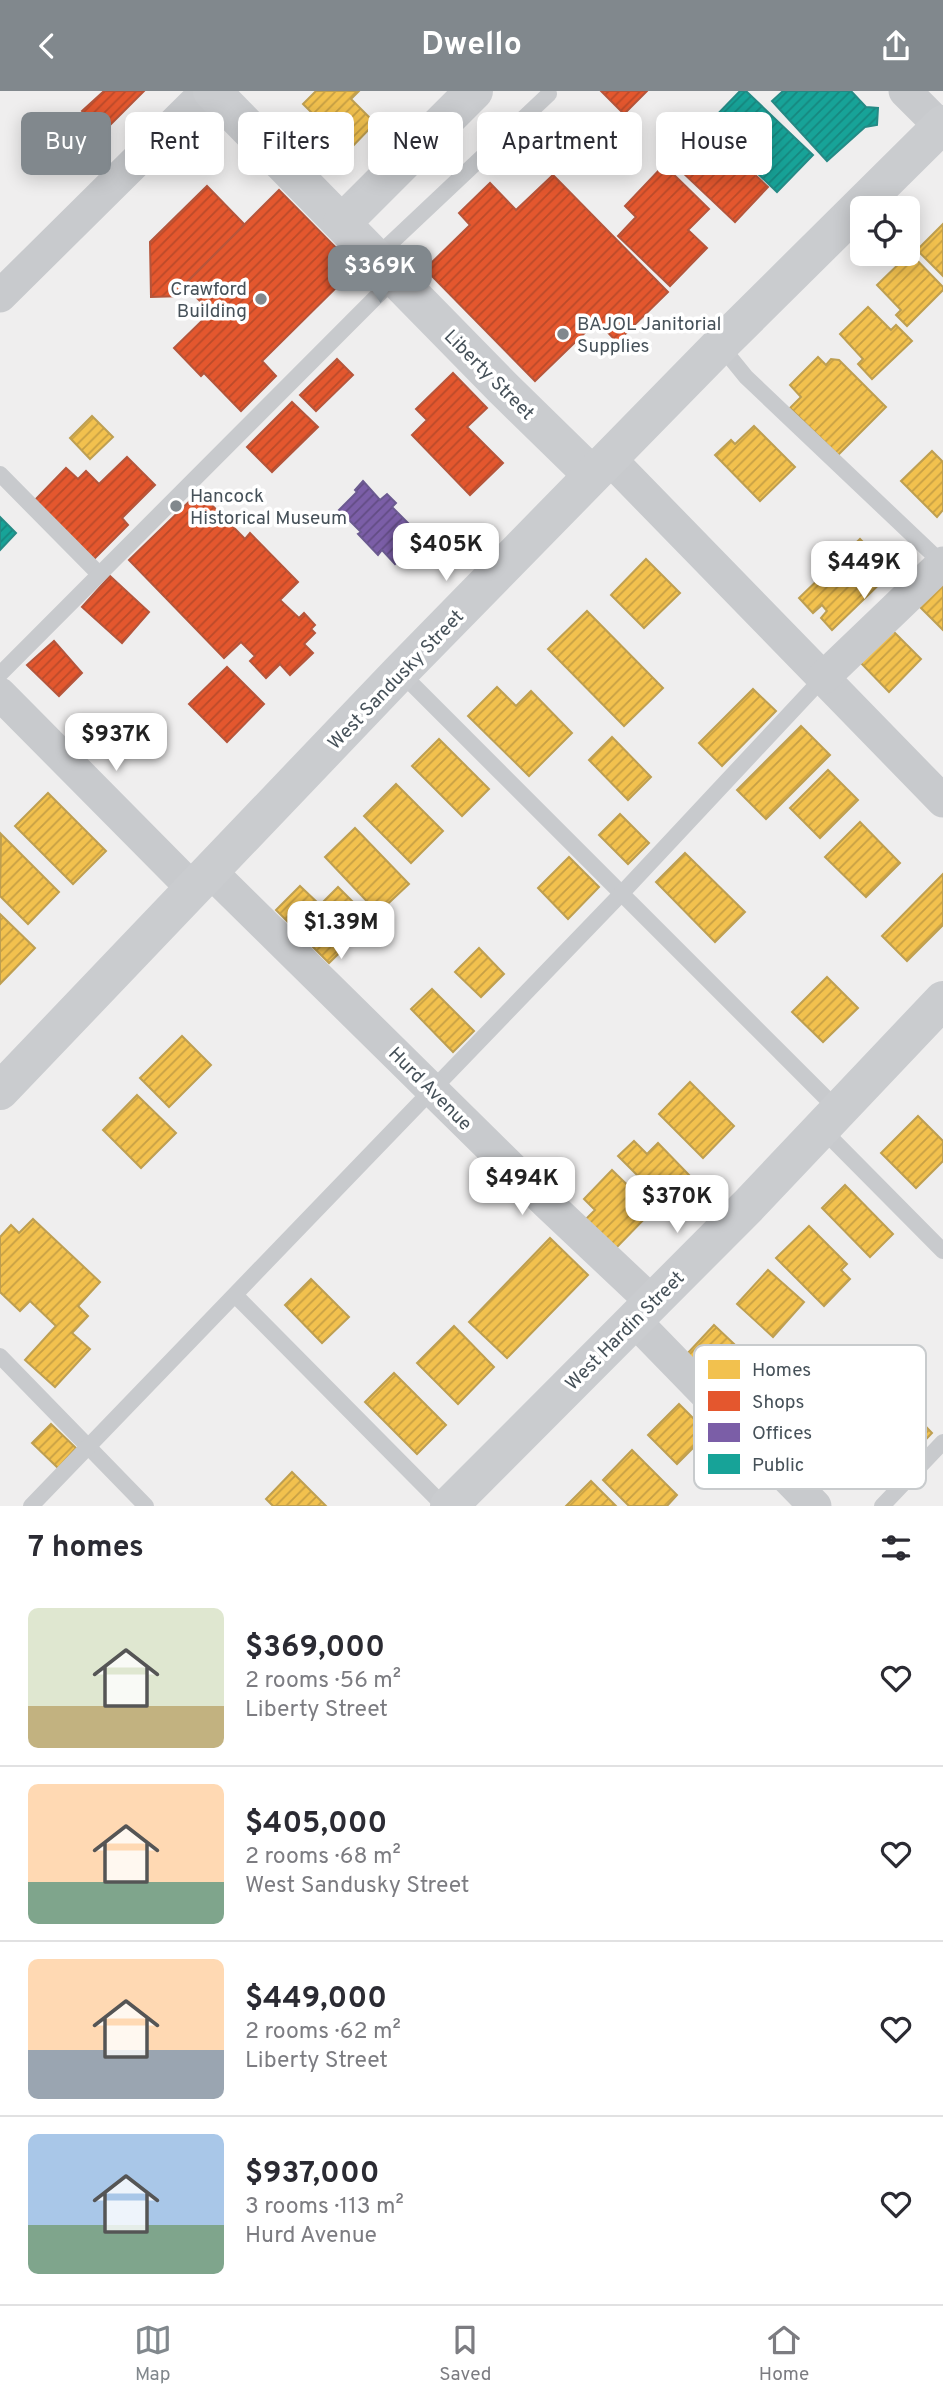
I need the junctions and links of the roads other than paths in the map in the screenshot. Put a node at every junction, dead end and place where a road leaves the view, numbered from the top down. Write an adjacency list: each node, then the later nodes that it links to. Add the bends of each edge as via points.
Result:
1 (210, 91): 6 (street, Liberty Street); 8 (street)
2 (474, 91): 6 (street)
3 (905, 91): 5 (street)
4 (549, 94): 7 (lane)
5 (942, 126): 9 (street, West Sandusky Street)
6 (342, 223): 7 (street, Liberty Street)
7 (386, 267): 10 (street, Liberty Street); 13 (lane)
8 (0, 296)
9 (720, 345): 10 (street, West Sandusky Street); 12 (lane, via 746,377)
10 (600, 467): 14 (street, West Sandusky Street); 16 (street, Liberty Street)
11 (0, 474): 13 (lane)
12 (943, 563): 16 (street)
13 (99, 574): 15 (lane)
14 (400, 672): 19 (street, West Sandusky Street); 20 (lane)
15 (0, 674)
16 (823, 678): 18 (street, Liberty Street); 20 (lane)
17 (0, 694): 19 (street, Hurd Avenue)
18 (943, 801)
19 (203, 881): 22 (street, Hurd Avenue); 23 (street, West Sandusky Street)
20 (622, 893): 22 (lane); 24 (lane)
21 (943, 1000): 24 (street, West Hardin Street)
22 (432, 1090): 26 (lane); 27 (street, Hurd Avenue)
23 (0, 1091)
24 (830, 1119): 25 (lane); 27 (street, West Hardin Street)
25 (943, 1251)
26 (236, 1295): 31 (lane); 37 (lane)
27 (643, 1311): 29 (street, Hurd Avenue); 37 (street, West Hardin Street)
28 (0, 1356): 31 (lane)
29 (694, 1369)
30 (943, 1443): 32 (lane)
31 (89, 1448): 35 (lane); 36 (lane)
32 (926, 1461)
33 (800, 1489): 38 (street, Hurd Avenue)
34 (898, 1489): 39 (lane)
35 (32, 1506)
36 (146, 1506)
37 (447, 1506)
38 (815, 1506)
39 (882, 1506)

